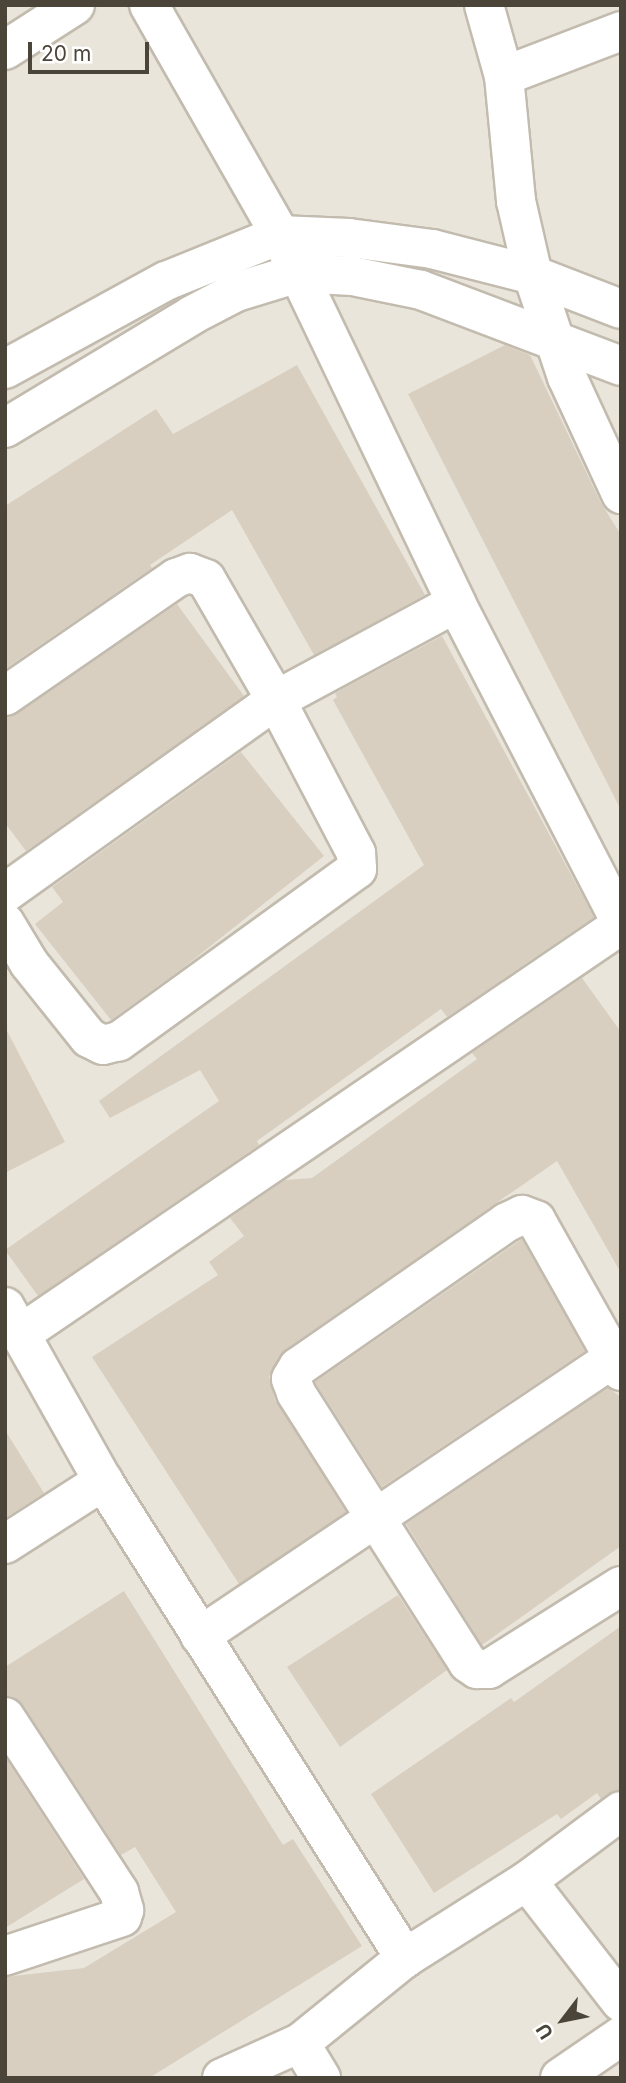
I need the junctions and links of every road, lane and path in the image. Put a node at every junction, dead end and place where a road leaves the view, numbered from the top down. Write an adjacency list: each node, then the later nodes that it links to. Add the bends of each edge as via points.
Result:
1 (75, 5): 5 (street)
2 (149, 5): 7 (street)
3 (484, 5): 6 (street)
4 (621, 31): 6 (street)
5 (5, 50)
6 (504, 76): 9 (street, via 516,201)
7 (280, 235): 8 (street); 9 (street, via 432,249); 13 (street, via 166,281)
8 (298, 273): 11 (street, via 352,276 421,290); 14 (street, via 236,292 192,315); 16 (street)
9 (533, 275): 10 (street); 11 (street)
10 (621, 309)
11 (553, 342): 12 (street); 15 (street)
12 (621, 366)
13 (5, 369)
14 (5, 428)
15 (621, 494)
16 (456, 603): 18 (street); 21 (street)
17 (5, 696): 18 (street, via 176,578 190,573 206,579)
18 (276, 700): 19 (street); 22 (street, via 356,853 356,869 119,1041 103,1045 89,1038)
19 (5, 893)
20 (5, 923): 22 (street)
21 (621, 923): 23 (street)
22 (17, 970)
23 (14, 1320): 25 (street)
24 (618, 1361): 26 (street); 26 (street, via 537,1220 522,1215 508,1222 298,1367 291,1379)
25 (103, 1481): 27 (street); 29 (street)
26 (376, 1517): 28 (street, via 477,1670 489,1669); 29 (street)
27 (5, 1544)
28 (621, 1586)
29 (200, 1636): 34 (street)
30 (5, 1717): 33 (street, via 119,1892 124,1910 122,1917)
31 (621, 1811): 32 (street)
32 (527, 1881): 34 (street); 35 (street)
33 (5, 1956)
34 (405, 1958): 37 (street)
35 (621, 2002)
36 (621, 2036): 40 (street)
37 (300, 2043): 38 (street); 39 (street)
38 (222, 2078)
39 (321, 2078)
40 (560, 2078)

